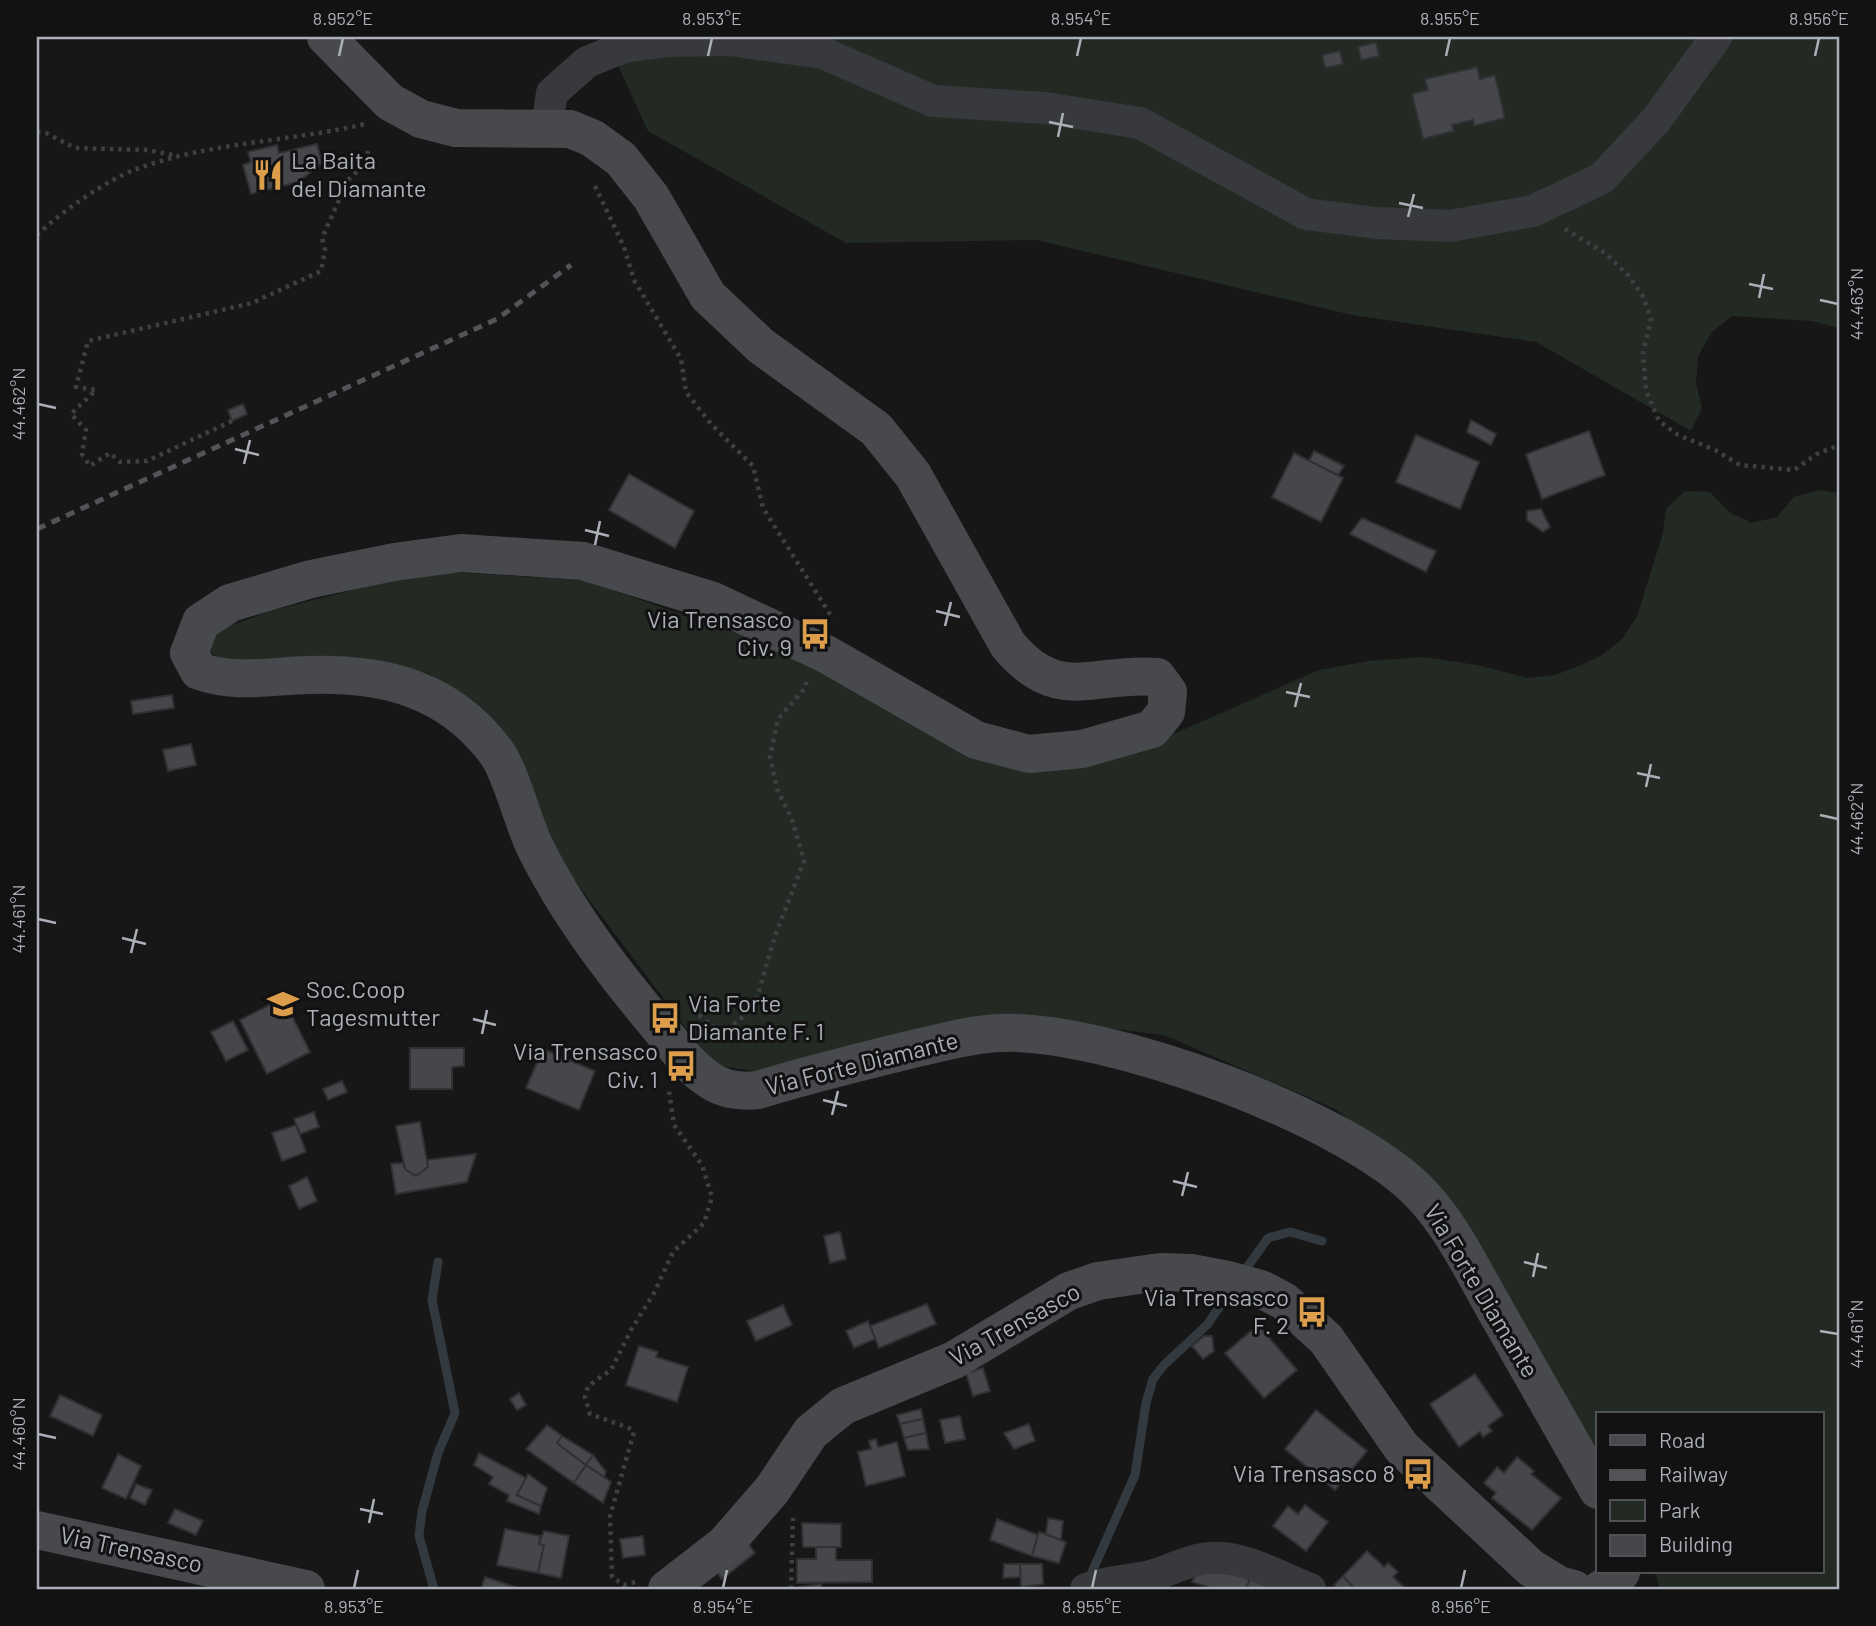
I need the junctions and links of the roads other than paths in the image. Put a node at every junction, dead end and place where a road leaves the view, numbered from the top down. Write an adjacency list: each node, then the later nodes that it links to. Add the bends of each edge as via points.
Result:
1 (326, 37): 3 (main road, via 390,102 421,119 456,128)
2 (1716, 37): 3 (street, via 1657,119 1602,178 1533,211 1450,226 1306,214 1140,123 1045,108 933,101 822,53 730,40 624,47 587,62 552,93)
3 (547, 127): 4 (main road, Via Forte Diamante, via 570,129 592,138 621,159 651,197 708,296 761,346 876,429 914,474 1009,645 1025,665 1054,680 1082,683 1138,675 1157,677 1168,692 1166,712 1152,730 1082,749 1029,754 975,740 812,648 713,601 583,561 461,553 312,579 230,603 201,622 194,637 189,653 199,671 220,678 374,677 430,694 467,719 498,754 554,885 645,1011 694,1068 718,1085 743,1092 1000,1032 1104,1046 1222,1082 1308,1119 1381,1160 1422,1195 1460,1248)
4 (1596, 1486)
5 (37, 1531): 7 (main road, Via Trensasco)
6 (676, 1583): 10 (main road, Via Trensasco, via 725,1544 772,1490 811,1432 843,1406 954,1360 1069,1291 1098,1281 1160,1272 1191,1273 1261,1289 1295,1310 1326,1339 1402,1448 1531,1568)
7 (306, 1589)
8 (1086, 1589): 9 (street, via 1216,1557 1237,1560)
9 (1310, 1589)
10 (1574, 1589)

